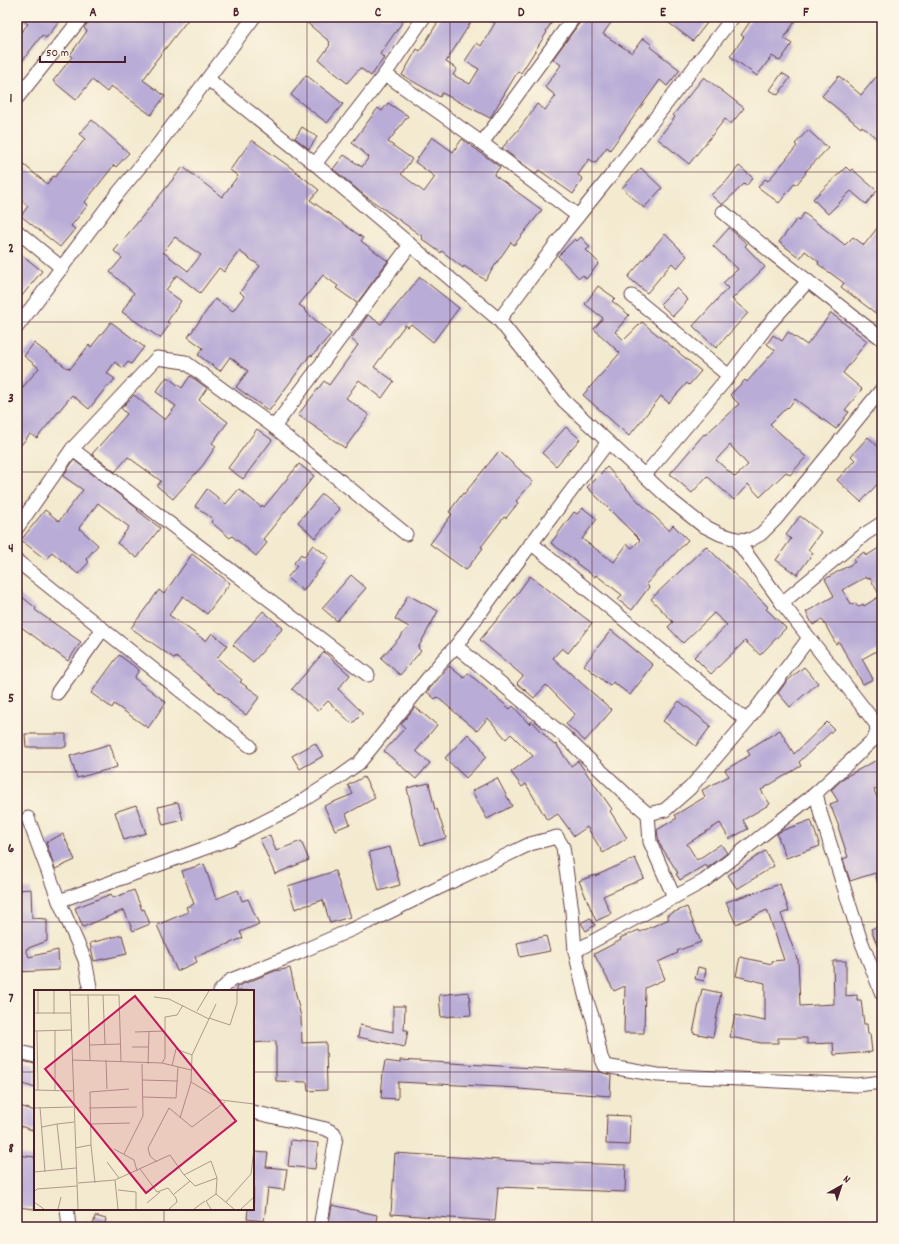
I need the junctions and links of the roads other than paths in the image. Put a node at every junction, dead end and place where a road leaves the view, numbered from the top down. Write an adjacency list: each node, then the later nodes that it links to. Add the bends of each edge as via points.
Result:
1 (82, 17): 8 (street)
2 (254, 17): 7 (street)
3 (424, 17): 6 (street)
4 (574, 17): 9 (street)
5 (733, 17): 12 (street)
6 (385, 74): 9 (street); 10 (street)
7 (208, 79): 10 (street); 15 (street)
8 (17, 98)
9 (482, 143): 12 (street)
10 (315, 164): 14 (street)
11 (723, 212): 16 (street)
12 (578, 216): 18 (street)
13 (17, 231): 15 (street)
14 (410, 245): 18 (street); 23 (street)
15 (62, 268): 19 (street)
16 (808, 281): 20 (street); 21 (street)
17 (632, 296): 21 (street)
18 (499, 320): 24 (street, via 564,401)
19 (17, 327)
20 (882, 339)
21 (729, 376): 26 (street)
22 (882, 389): 30 (street, via 776,519 761,534 750,540)
23 (274, 427): 25 (street, via 184,362 157,358); 29 (street)
24 (608, 442): 26 (street); 31 (street)
25 (72, 449): 28 (street); 37 (street)
26 (644, 476): 30 (street, via 702,525)
27 (882, 523): 33 (street, via 865,534)
28 (17, 528)
29 (406, 534)
30 (736, 539): 33 (street)
31 (531, 543): 36 (street); 39 (street)
32 (17, 561): 34 (street)
33 (782, 603): 35 (street)
34 (103, 629): 38 (street); 41 (street)
35 (809, 638): 39 (street); 40 (street)
36 (456, 646): 43 (street, via 563,735); 46 (street, via 359,763 338,778 290,808 230,839)
37 (368, 675)
38 (57, 693)
39 (747, 720): 43 (street, via 690,788 665,810)
40 (879, 722): 42 (street, via 874,739)
41 (250, 746)
42 (816, 793): 45 (street, via 704,881); 50 (street, via 860,938)
43 (648, 814): 45 (street, via 650,842)
44 (28, 818): 46 (street)
45 (674, 897): 47 (street)
46 (59, 901): 48 (street, via 85,960)
47 (575, 951): 49 (street, via 564,847 557,837 530,844 374,920 231,980); 53 (street, via 605,1066 666,1075 857,1085)
48 (88, 990)
49 (221, 990)
50 (882, 994)
51 (17, 1051): 52 (street)
52 (34, 1056)
53 (882, 1082)
54 (254, 1112): 57 (street, via 334,1133 336,1138)
55 (67, 1210): 56 (street)
56 (69, 1227)
57 (320, 1227)

